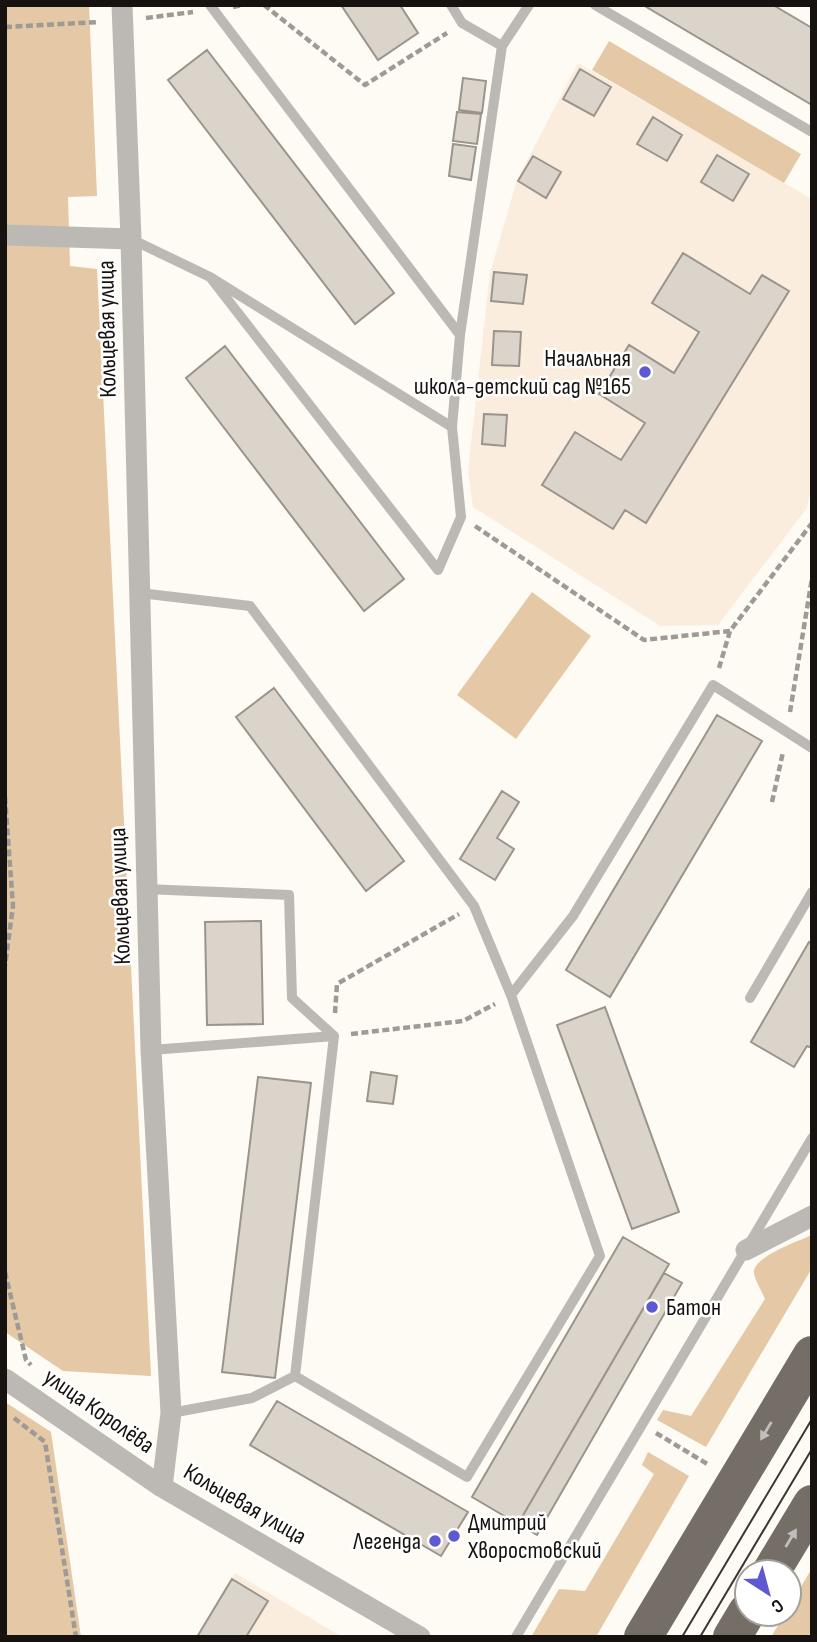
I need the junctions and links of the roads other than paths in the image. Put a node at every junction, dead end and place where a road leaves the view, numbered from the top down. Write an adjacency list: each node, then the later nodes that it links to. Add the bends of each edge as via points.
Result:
1 (450, 5): 6 (lane, via 462,23)
2 (529, 5): 6 (lane)
3 (595, 5): 7 (lane)
4 (211, 7): 11 (lane)
5 (122, 13): 9 (street, Кольцевая улица)
6 (502, 46): 11 (lane)
7 (812, 132)
8 (5, 235): 9 (street)
9 (131, 239): 10 (lane); 13 (street, Кольцевая улица)
10 (210, 277): 12 (lane); 12 (lane, via 438,570 461,517)
11 (460, 335): 12 (lane)
12 (452, 427)
13 (140, 593): 15 (street, Кольцевая улица); 17 (lane, via 250,606 474,906)
14 (812, 748): 17 (lane, via 713,685 573,916)
15 (145, 889): 19 (lane, via 289,895 292,998); 20 (street, Кольцевая улица)
16 (811, 896): 18 (lane)
17 (511, 995): 25 (lane, via 600,1256 467,1477)
18 (750, 998)
19 (334, 1037): 20 (lane); 25 (lane)
20 (150, 1050): 27 (street, Кольцевая улица)
21 (812, 1138): 23 (lane)
22 (812, 1216): 23 (street)
23 (746, 1250): 32 (lane)
24 (812, 1355): 33 (highway, one-way to 33)
25 (295, 1376): 27 (lane, via 252,1398)
26 (5, 1379): 28 (street, улица Королёва)
27 (171, 1413): 28 (street, Кольцевая улица)
28 (162, 1487): 31 (street, Кольцевая улица)
29 (812, 1504): 30 (highway, one-way to 29)
30 (779, 1558)
31 (420, 1637)
32 (516, 1637)
33 (643, 1637)

